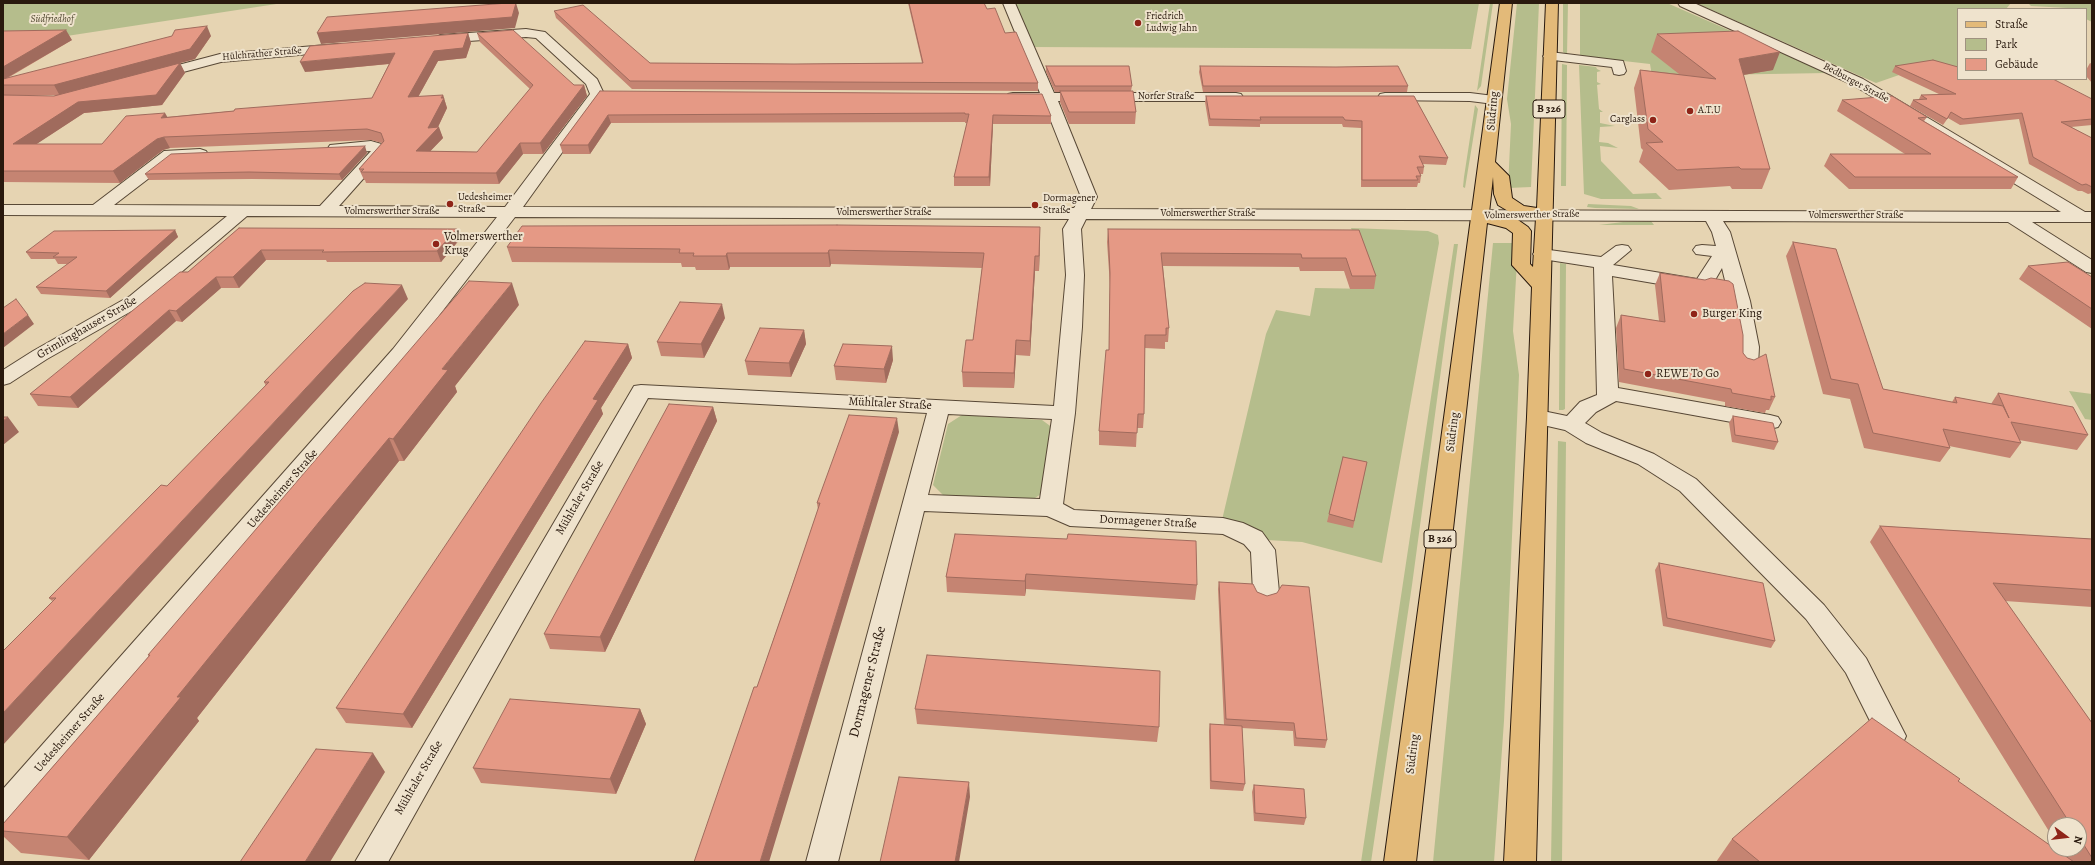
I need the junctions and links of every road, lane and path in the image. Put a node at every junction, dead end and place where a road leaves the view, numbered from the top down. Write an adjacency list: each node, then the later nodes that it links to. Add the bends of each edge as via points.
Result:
1 (1009, 3): 15 (street)
2 (1506, 3): 16 (main road, Südring / B 326)
3 (1552, 3): 7 (main road, B 326)
4 (1684, 3): 30 (street, Bedburger Straße, via 1851,78)
5 (428, 40): 10 (street, via 526,33 540,35 592,82)
6 (351, 47): 9 (street, Hülchrather Straße, via 220,58)
7 (1550, 56): 8 (street, via 1618,64); 26 (main road, B 326)
8 (1619, 71)
9 (144, 78)
10 (597, 94): 11 (street); 24 (street, Uedesheimer Straße)
11 (613, 94)
12 (1002, 97): 15 (street, Norfer Straße)
13 (1248, 97): 15 (street, Norfer Straße)
14 (1375, 97): 16 (street, via 1470,97)
15 (1049, 98): 25 (street, via 1089,197)
16 (1494, 100): 19 (main road, Südring / B 326)
17 (323, 148): 23 (street, Volmerswerther Straße, via 379,148 373,159)
18 (212, 153): 21 (street, via 170,154)
19 (1487, 164): 26 (main road, via 1501,176 1504,201 1519,210); 28 (main road, Südring / B 326)
20 (3, 210): 21 (street, Volmerswerther Straße)
21 (97, 210): 22 (street, Volmerswerther Straße)
22 (243, 211): 23 (street, Volmerswerther Straße); 39 (street, Grimlinghauser Straße, via 137,300)
23 (324, 212): 24 (street, Volmerswerther Straße)
24 (510, 212): 25 (street, Volmerswerther Straße); 50 (street, Uedesheimer Straße, via 400,353)
25 (1080, 214): 28 (street, Volmerswerther Straße); 42 (street, via 1072,229 1075,275)
26 (1545, 215): 27 (street, Volmerswerther Straße); 28 (street, Volmerswerther Straße); 34 (main road, B 326)
27 (1711, 215): 29 (street, Volmerswerther Straße); 33 (street, via 1721,232)
28 (1480, 216): 37 (main road, via 1512,224 1522,231 1521,265); 53 (main road, Südring / B 326)
29 (2011, 216): 30 (street, Volmerswerther Straße); 36 (street)
30 (2086, 217)
31 (1622, 250): 35 (street)
32 (1702, 250): 33 (street)
33 (1726, 252): 35 (street, via 1700,285); 38 (street, via 1748,339)
34 (1542, 254): 35 (street); 37 (main road, B 326)
35 (1603, 266): 40 (street)
36 (2092, 268)
37 (1541, 286): 44 (main road, B 326)
38 (1748, 365)
39 (3, 378)
40 (1607, 392): 43 (street); 45 (street, via 1608,398 1588,407)
41 (939, 407): 42 (street); 46 (street, Dormagener Straße); 51 (street, Mühltaler Straße, via 641,391)
42 (1064, 413): 47 (street)
43 (1762, 416)
44 (1538, 417): 45 (street); 54 (main road, B 326)
45 (1572, 424): 49 (street, via 1594,438 1646,459 1688,485 1815,612 1856,666)
46 (914, 503): 47 (street, Dormagener Straße); 52 (street, Dormagener Straße)
47 (1050, 508): 48 (street, Dormagener Straße, via 1070,518 1223,526 1244,532 1253,538 1262,550)
48 (1266, 592)
49 (1892, 736)
50 (3, 811)
51 (371, 862)
52 (822, 862)
53 (1400, 862)
54 (1520, 862)

